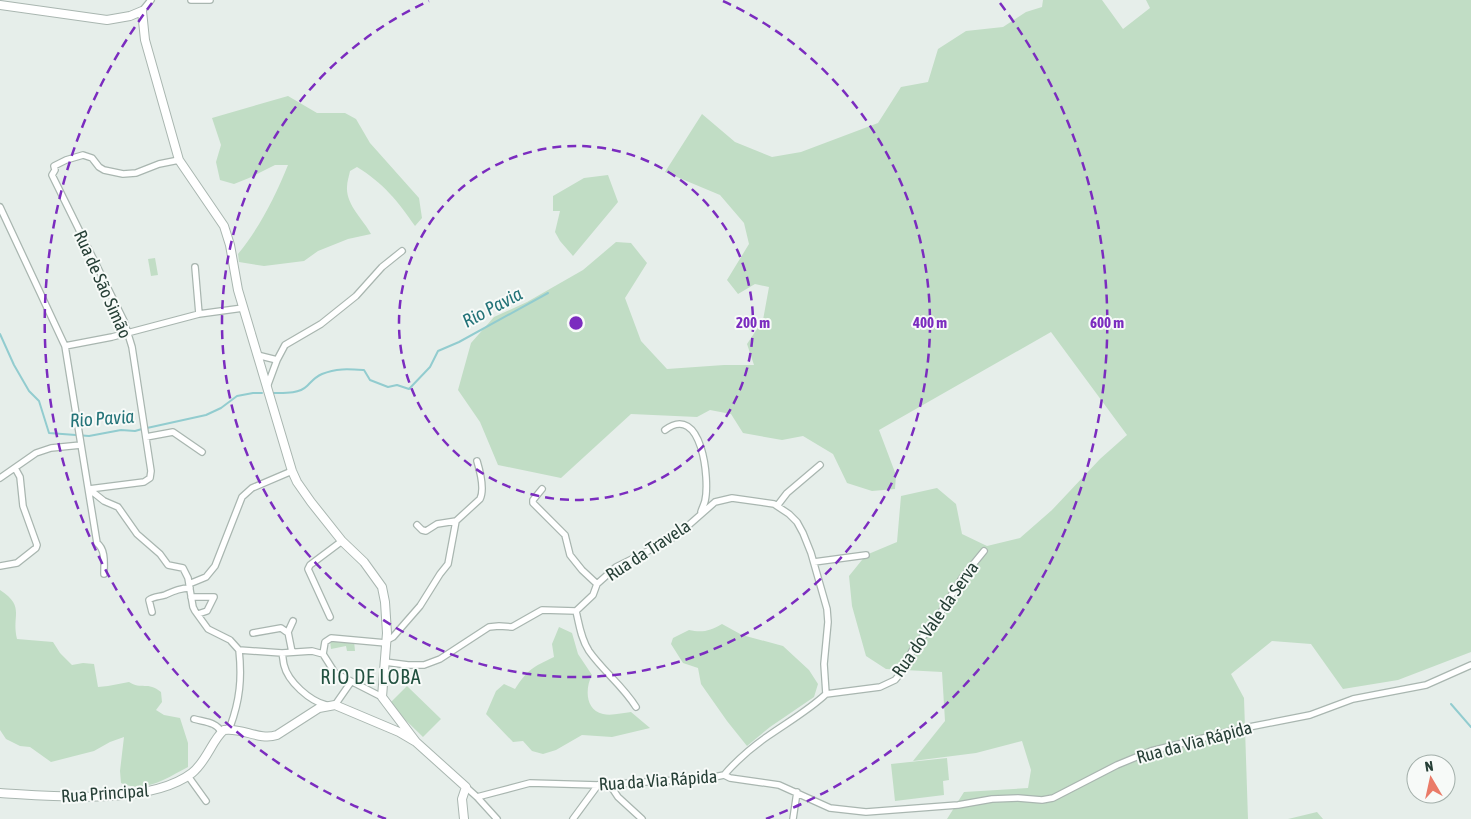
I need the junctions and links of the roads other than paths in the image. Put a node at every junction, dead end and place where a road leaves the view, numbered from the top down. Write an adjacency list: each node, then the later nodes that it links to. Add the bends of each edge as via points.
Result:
1 (151, 0): 5 (street)
2 (191, 0): 3 (street)
3 (210, 0)
4 (0, 5): 5 (street, via 107,20)
5 (142, 11): 6 (street, via 145,40)
6 (179, 160): 10 (street, via 224,226); 12 (street, Rua de São Simão, via 123,174 104,170 92,158 83,155 54,166 52,175)
7 (0, 208): 13 (street)
8 (402, 252): 15 (street, via 321,324 285,345)
9 (195, 266): 11 (street)
10 (243, 308): 11 (street); 14 (street)
11 (199, 314): 12 (street)
12 (128, 333): 13 (street); 18 (street, Rua de São Simão)
13 (65, 346): 19 (street)
14 (257, 355): 15 (street); 16 (street)
15 (277, 360): 16 (street)
16 (267, 389): 24 (street)
17 (665, 430): 29 (street, via 674,425 686,425 697,436 706,484 706,500)
18 (146, 437): 20 (street, via 173,432); 27 (street, Rua de São Simão, via 149,480)
19 (80, 442): 23 (street, via 43,451); 27 (street)
20 (202, 452)
21 (477, 461): 30 (street, via 482,495)
22 (820, 465): 28 (street, via 787,493)
23 (15, 468): 25 (street); 36 (street, via 20,477 23,506 37,545 17,563)
24 (292, 470): 32 (street, via 301,489); 39 (street, via 252,488 242,497 215,566)
25 (0, 478)
26 (542, 489): 38 (street, via 533,503 565,535 570,555)
27 (89, 490): 37 (street, via 97,543 102,547); 39 (street, via 118,507 137,534 168,565 180,566 185,571)
28 (778, 506): 29 (street, Rua da Travela, via 732,498 715,502); 35 (street, via 797,522)
29 (700, 514): 38 (street, Rua da Travela, via 668,541 616,567)
30 (456, 521): 31 (street, via 437,524 426,531); 48 (street, via 448,564 420,606)
31 (416, 524)
32 (342, 541): 44 (street, via 308,569); 48 (street, via 364,562 382,587)
33 (984, 551): 56 (street, Rua do Vale da Serva, via 914,647 895,680 880,687)
34 (866, 555): 35 (street)
35 (814, 562): 56 (street, via 827,609)
36 (0, 566)
37 (104, 574)
38 (597, 584): 41 (street, Rua da Travela, via 593,595)
39 (189, 586): 40 (street); 42 (street, via 151,597)
40 (191, 597): 43 (street); 43 (street, via 214,597 207,611)
41 (576, 610): 53 (street, via 542,610 512,627 489,627 440,659 424,665); 59 (street, via 588,650)
42 (152, 612)
43 (198, 614): 49 (street, via 208,629 230,640)
44 (330, 617)
45 (293, 621): 46 (street)
46 (288, 633): 47 (street, via 281,628); 50 (street)
47 (253, 634)
48 (387, 642): 52 (street, via 331,638 325,642); 53 (street)
49 (239, 650): 51 (street); 62 (street, via 239,699 230,727)
50 (292, 652): 51 (street); 52 (street)
51 (282, 653): 58 (street, via 288,675 310,698)
52 (323, 654): 55 (street, via 335,673)
53 (385, 662): 57 (street)
54 (1471, 665): 68 (street, Rua da Via Rápida, via 1426,685 1353,699 1310,715 1151,751 1053,798 992,799 866,812 830,808)
55 (351, 682): 57 (street); 58 (street)
56 (826, 694): 63 (street, via 766,737)
57 (382, 697): 61 (street)
58 (331, 705): 61 (street); 62 (street, via 314,710 271,737)
59 (636, 707)
60 (194, 720): 62 (street)
61 (401, 729): 67 (street)
62 (224, 731): 64 (street, Rua Principal, via 202,764)
63 (724, 775): 66 (street, Rua da Via Rápida); 68 (street, Rua da Via Rápida, via 779,785)
64 (188, 776): 69 (street, Rua Principal, via 158,789 107,796); 71 (street)
65 (598, 785): 66 (street, Rua da Via Rápida); 70 (street, Rua da Via Rápida, via 530,783); 74 (street)
66 (610, 785): 75 (street)
67 (466, 787): 70 (street); 72 (street, via 462,800)
68 (797, 792): 76 (street)
69 (0, 793)
70 (477, 796): 73 (street)
71 (206, 801)
72 (464, 819)
73 (497, 819)
74 (573, 819)
75 (642, 819)
76 (793, 819)

